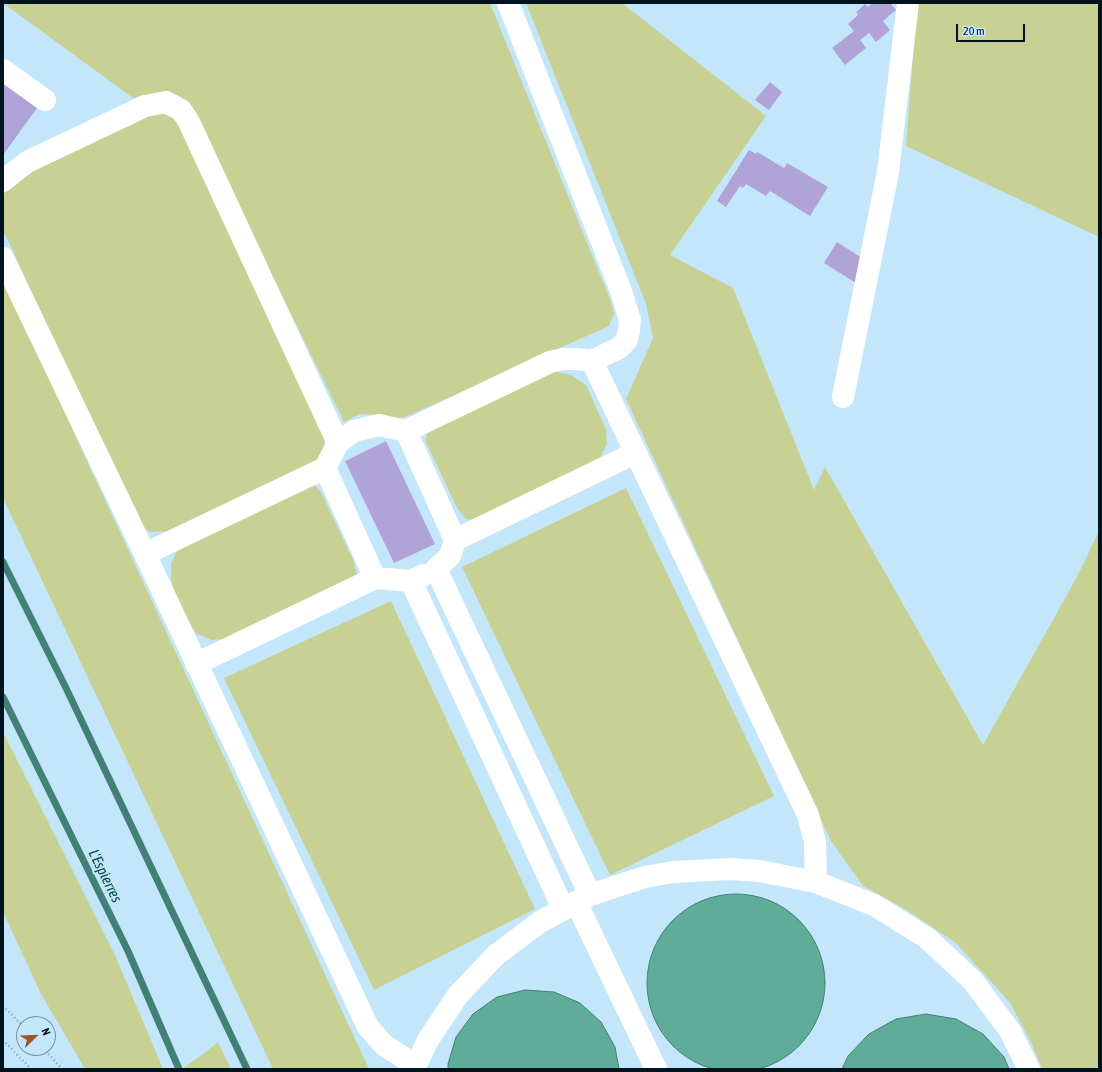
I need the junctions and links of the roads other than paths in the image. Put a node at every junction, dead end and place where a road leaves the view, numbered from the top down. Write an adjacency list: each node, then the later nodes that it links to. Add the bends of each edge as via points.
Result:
1 (508, 3): 7 (street, via 627,307 629,326 626,341 619,348)
2 (908, 3): 8 (street, via 888,172)
3 (3, 70): 4 (street)
4 (46, 100)
5 (3, 181): 10 (street, via 27,162 145,106 166,102 181,110 188,120)
6 (3, 258): 14 (street)
7 (592, 361): 9 (street, via 570,359 550,362); 11 (street)
8 (843, 397)
9 (406, 431): 10 (street, via 379,425 367,427 354,431); 13 (street)
10 (338, 443): 12 (street)
11 (635, 453): 13 (street); 19 (street, via 808,815 815,842)
12 (325, 468): 14 (street); 16 (street)
13 (455, 540): 15 (street, via 450,556)
14 (145, 554): 18 (street)
15 (436, 569): 17 (street); 20 (street)
16 (374, 578): 17 (street); 18 (street)
17 (411, 581): 20 (street)
18 (196, 664): 21 (street, via 368,1027 384,1045)
19 (816, 882): 20 (street, via 760,871 702,869 645,877); 23 (street, via 874,905 927,938 973,981 1010,1031)
20 (576, 902): 21 (street, via 517,938 476,974 442,1017); 22 (street)
21 (414, 1067)
22 (656, 1069)
23 (1029, 1069)

